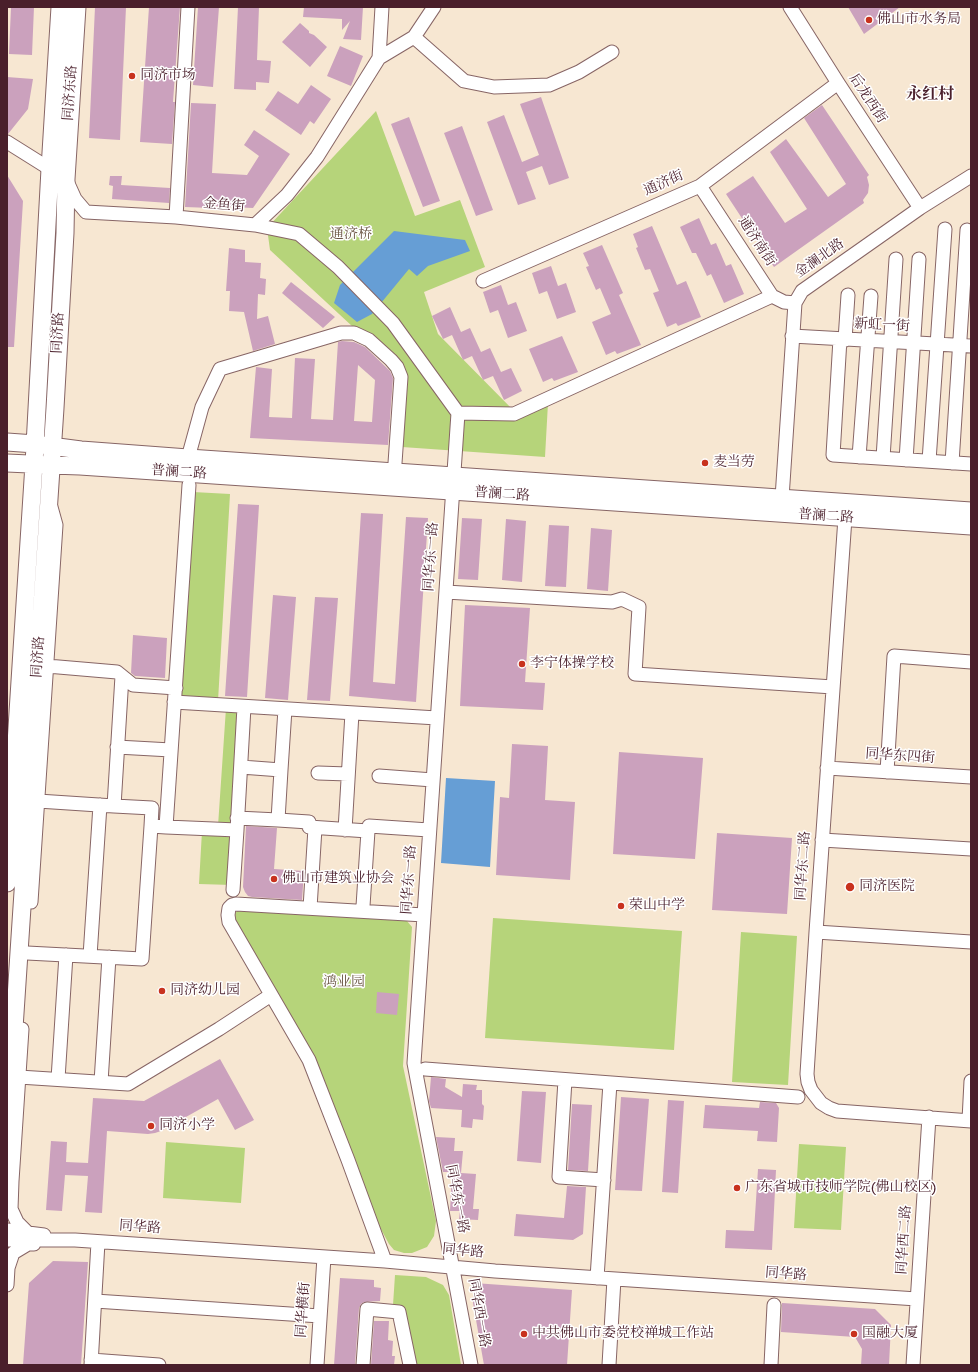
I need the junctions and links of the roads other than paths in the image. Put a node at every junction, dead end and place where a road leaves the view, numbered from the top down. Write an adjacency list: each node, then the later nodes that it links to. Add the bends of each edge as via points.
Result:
1 (60, 7): 12 (main road, 同济东路)
2 (77, 7): 14 (main road, 同济东路)
3 (188, 7): 17 (street)
4 (382, 7): 9 (street, 金鱼街)
5 (434, 7): 7 (street)
6 (790, 7): 10 (street, 后龙西街)
7 (414, 37): 8 (street, via 464,81 494,87 549,85 579,72); 9 (street)
8 (612, 52)
9 (379, 58): 18 (street, 金鱼街, via 317,157 286,195)
10 (838, 83): 15 (street, 通济街); 16 (street, 后龙西街)
11 (7, 142): 12 (street)
12 (50, 169): 14 (street); 37 (main road, 同济路)
13 (971, 176): 16 (street, 金澜北路)
14 (66, 179): 17 (street, 金鱼街, via 75,199 86,212); 38 (main road, 同济路)
15 (700, 186): 23 (street, 通济街); 25 (street, 通济南街)
16 (920, 208): 27 (street, 金澜北路, via 802,291)
17 (176, 217): 18 (street, 金鱼街)
18 (255, 225): 35 (street, via 299,234 338,266 393,323)
19 (945, 229): 33 (street)
20 (968, 230): 34 (street)
21 (896, 259): 31 (street)
22 (919, 259): 32 (street)
23 (483, 281)
24 (848, 295): 29 (street)
25 (772, 296): 27 (street, via 784,302); 35 (street, via 514,414)
26 (871, 296): 30 (street)
27 (795, 303): 28 (street)
28 (792, 336): 29 (street, 新虹一街); 53 (street)
29 (843, 339): 30 (street, 新虹一街); 40 (street, via 833,455)
30 (868, 341): 31 (street, 新虹一街); 40 (street)
31 (891, 342): 32 (street, 新虹一街); 42 (street)
32 (914, 343): 33 (street, 新虹一街); 43 (street)
33 (937, 344): 34 (street, 新虹一街); 44 (street)
34 (966, 346): 47 (street)
35 (458, 413): 51 (street, 同华东一路)
36 (7, 442): 37 (main road, 普澜二路)
37 (35, 444): 38 (main road, 普澜二路); 48 (main road, 同济路)
38 (52, 446): 41 (main road, 普澜二路); 50 (main road, 同济路)
39 (189, 453): 41 (main road, 普澜二路); 46 (main road); 46 (street, via 202,407 220,369 341,333 354,333 369,340 391,360 401,377); 51 (main road, 普澜二路)
40 (859, 457): 42 (street)
41 (81, 458): 50 (main road, 普澜二路); 51 (main road, 普澜二路); 52 (main road, via 106,479)
42 (883, 458): 43 (street)
43 (906, 460): 44 (street)
44 (929, 461): 47 (street)
45 (7, 463): 48 (main road, 普澜二路)
46 (394, 463): 51 (main road)
47 (952, 463): 49 (street)
48 (34, 464): 50 (main road, 普澜二路); 54 (main road, 同济路)
49 (971, 464)
50 (51, 466): 55 (main road, 同济路)
51 (453, 484): 52 (main road); 53 (main road, 普澜二路); 58 (main road, 普澜二路); 61 (street, 同华东一路)
52 (189, 485): 66 (street)
53 (782, 494): 56 (main road); 57 (main road, 普澜二路)
54 (32, 497): 72 (main road, via 21,524); 75 (main road, 同济路)
55 (49, 498): 63 (street, via 56,525); 76 (main road, 同济路)
56 (971, 503)
57 (971, 511)
58 (844, 523): 59 (main road, 普澜二路); 60 (main road); 65 (street, 同华东二路)
59 (971, 526)
60 (971, 536)
61 (446, 592): 65 (street, via 612,602 622,599 639,608 635,674); 71 (street, 同华东一路)
62 (971, 662): 81 (street, via 894,656)
63 (47, 666): 64 (street, via 117,672); 76 (street)
64 (122, 676): 66 (street, via 133,685); 73 (street)
65 (833, 687): 78 (street, 同华东二路)
66 (176, 688): 67 (street)
67 (174, 702): 68 (street); 74 (street)
68 (244, 707): 69 (street); 77 (street)
69 (285, 709): 70 (street); 79 (street)
70 (352, 713): 71 (street); 82 (street)
71 (437, 718): 85 (street, 同华东一路)
72 (7, 743)
73 (117, 747): 74 (street); 88 (street)
74 (171, 750): 90 (street)
75 (11, 760): 86 (main road, 同济路)
76 (36, 761): 87 (street); 94 (main road, 同济路)
77 (241, 767): 79 (street); 93 (street)
78 (827, 768): 81 (street, 同华东四街); 101 (street, 同华东二路)
79 (281, 770): 92 (street)
80 (318, 772): 82 (street)
81 (887, 772): 84 (street, 同华东四街)
82 (348, 774): 98 (street)
83 (379, 776): 85 (street)
84 (971, 777)
85 (433, 780): 99 (street, 同华东一路)
86 (10, 792): 91 (main road, 同济路)
87 (38, 801): 88 (street); 94 (street)
88 (107, 805): 89 (street); 112 (street)
89 (152, 808): 90 (street); 95 (street)
90 (167, 809): 96 (street)
91 (9, 820): 103 (main road, 同济路)
92 (278, 820): 93 (street); 97 (street, via 309,822 309,827)
93 (237, 824): 96 (street); 104 (street)
94 (32, 825): 110 (street); 125 (main road, 同济路)
95 (151, 826): 96 (street); 113 (street, via 142,959)
96 (166, 827)
97 (315, 828): 98 (street); 106 (street)
98 (345, 830): 100 (street)
99 (429, 830): 100 (street, via 369,826); 107 (street, 同华东一路)
100 (368, 831): 105 (street)
101 (822, 840): 102 (street); 108 (street, 同华东二路)
102 (971, 849)
103 (7, 882)
104 (233, 890)
105 (363, 906)
106 (310, 908): 107 (street); 114 (street, via 236,904 229,908 229,922)
107 (424, 915): 135 (street, 同华东一路, via 414,1063)
108 (816, 932): 109 (street); 123 (street, 同华东二路, via 807,1074 811,1090 821,1103 837,1111)
109 (971, 942)
110 (27, 953): 111 (street); 116 (street)
111 (66, 955): 112 (street); 117 (street)
112 (90, 956): 113 (street)
113 (109, 957): 120 (street)
114 (271, 995): 120 (street, via 128,1084); 134 (street, via 309,1060)
115 (425, 1069): 118 (street)
116 (19, 1077): 117 (street); 127 (street)
117 (58, 1079): 120 (street)
118 (565, 1080): 121 (street); 126 (street, via 559,1177)
119 (971, 1081): 124 (street)
120 (101, 1082)
121 (610, 1083): 122 (street); 126 (street)
122 (798, 1096)
123 (929, 1117): 124 (street); 139 (street, 同华西二路)
124 (970, 1120)
125 (7, 1134)
126 (604, 1180): 136 (street)
127 (10, 1184): 129 (street, via 12,1209 17,1222)
128 (7, 1230): 129 (street)
129 (28, 1237): 130 (street, 同华路); 131 (street, 同华路)
130 (7, 1240)
131 (75, 1240): 132 (street, 同华路); 138 (street, via 28,1244 13,1253 8,1268)
132 (98, 1242): 133 (street, 同华路); 140 (street)
133 (324, 1257): 134 (street, 同华路); 142 (street, 同华横街)
134 (385, 1262): 135 (street, 同华路)
135 (454, 1267): 136 (street, 同华路); 148 (street, 同华西一路)
136 (597, 1278): 137 (street, 同华路)
137 (614, 1279): 139 (street, 同华路); 149 (street)
138 (7, 1286)
139 (917, 1299): 151 (street, 同华西二路)
140 (95, 1301): 142 (street); 143 (street)
141 (774, 1305): 150 (street)
142 (320, 1316): 145 (street, 同华横街)
143 (91, 1363): 144 (street)
144 (159, 1365)
145 (317, 1365)
146 (364, 1365): 147 (street, via 367,1309 399,1312)
147 (410, 1365)
148 (471, 1365)
149 (609, 1365)
150 (771, 1365)
151 (913, 1365)

